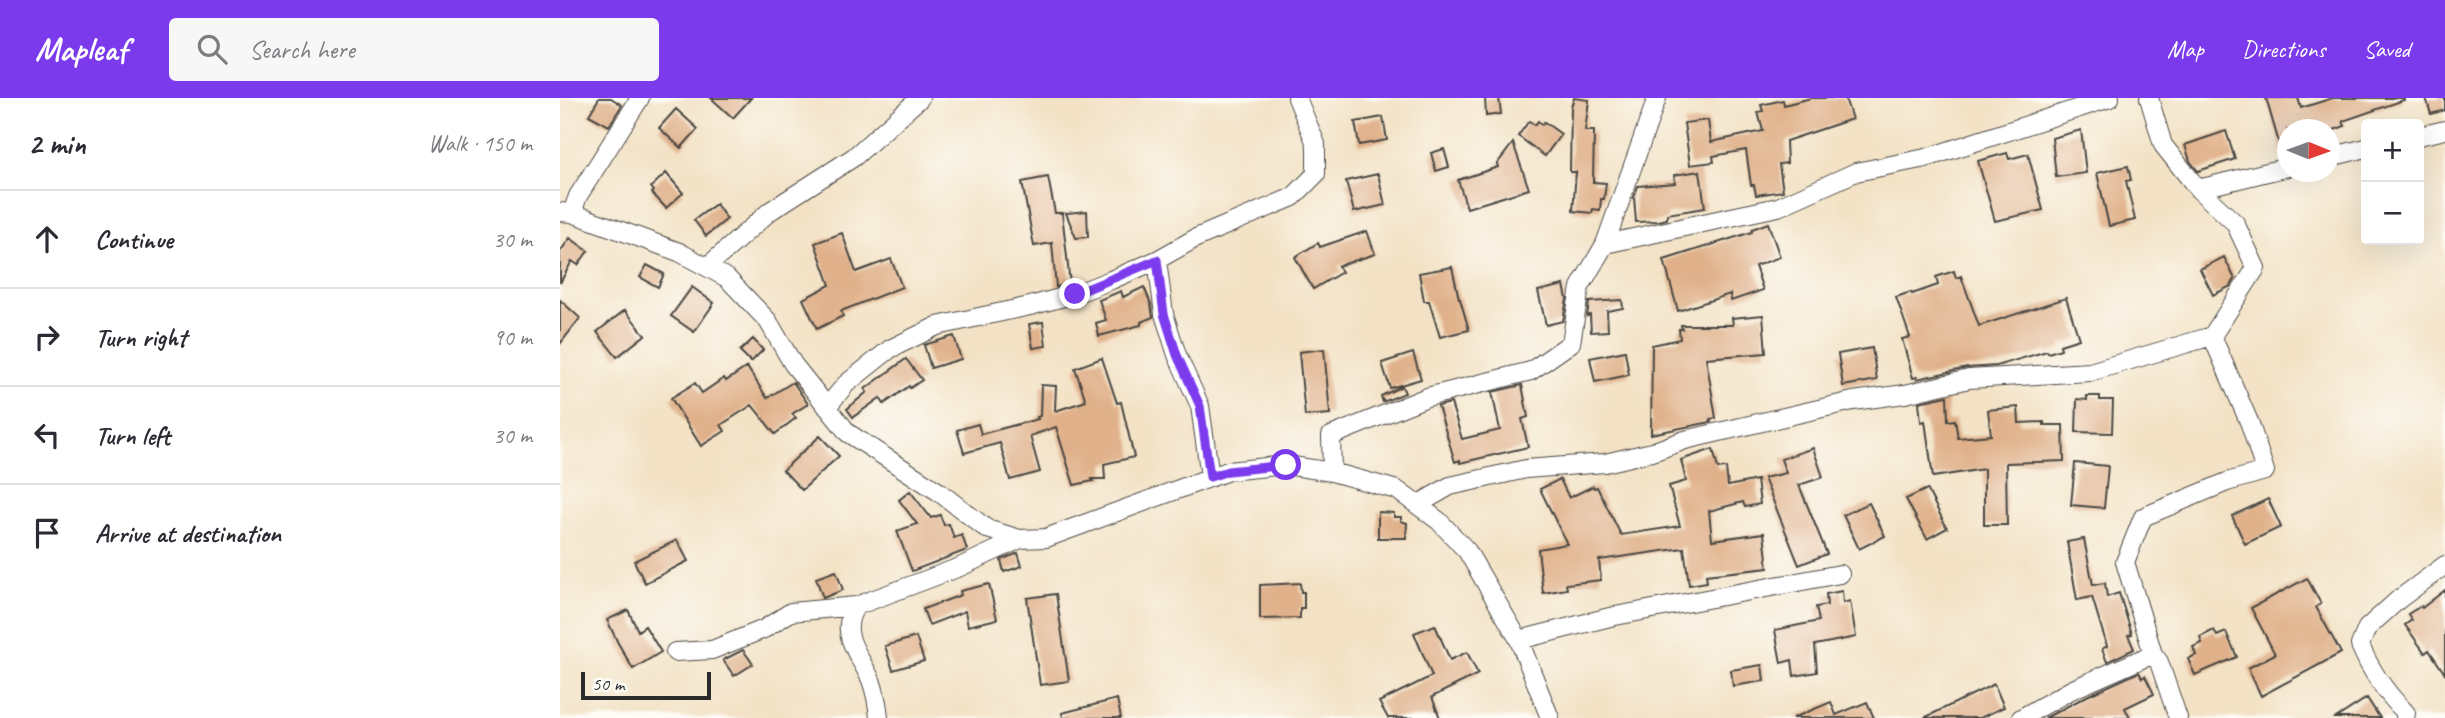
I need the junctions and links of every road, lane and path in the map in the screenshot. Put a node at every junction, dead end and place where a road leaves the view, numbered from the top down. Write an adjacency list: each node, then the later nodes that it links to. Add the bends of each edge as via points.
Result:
1 (640, 98): 13 (street)
2 (918, 98): 16 (street, via 853,157 770,211)
3 (1297, 98): 15 (street, via 1316,144 1316,174 1293,197 1196,238)
4 (1657, 98): 14 (street)
5 (2110, 98): 14 (street, via 1926,158 1856,172 1778,207)
6 (2149, 98): 12 (street, via 2163,145)
7 (2445, 130): 8 (street)
8 (2424, 135)
9 (2361, 149): 10 (street)
10 (2340, 154)
11 (2277, 169): 12 (street)
12 (2198, 189): 17 (street, via 2235,223 2256,268)
13 (566, 212): 16 (street)
14 (1605, 244): 19 (street, via 1580,287 1571,343 1531,371 1427,397 1331,436)
15 (1157, 260): 18 (street, via 1075,294 937,326 890,349 846,384); 20 (street, via 1164,314 1200,406)
16 (707, 267): 18 (street, via 727,278 768,321 793,364)
17 (2212, 337): 21 (street, via 2090,372 1969,379 1853,401 1605,463 1526,470 1450,486); 28 (street, via 2250,424 2264,471 2143,517 2126,562)
18 (827, 407): 22 (street, via 848,433 987,529)
19 (1332, 472): 20 (street, via 1286,465); 21 (street, via 1397,490)
20 (1210, 477): 22 (street, via 1046,538)
21 (1417, 505): 26 (street, via 1467,551)
22 (1020, 539): 25 (street)
23 (2445, 565): 33 (street, via 2367,628 2360,645 2372,672 2406,713)
24 (1840, 575): 26 (street, via 1610,617)
25 (856, 606): 27 (street, via 791,612 764,629 712,650); 29 (street, via 847,626 848,638 872,683)
26 (1519, 640): 30 (street)
27 (676, 652)
28 (2153, 654): 31 (street); 32 (street)
29 (879, 718)
30 (1550, 718)
31 (2021, 718)
32 (2178, 718)
33 (2405, 718)

